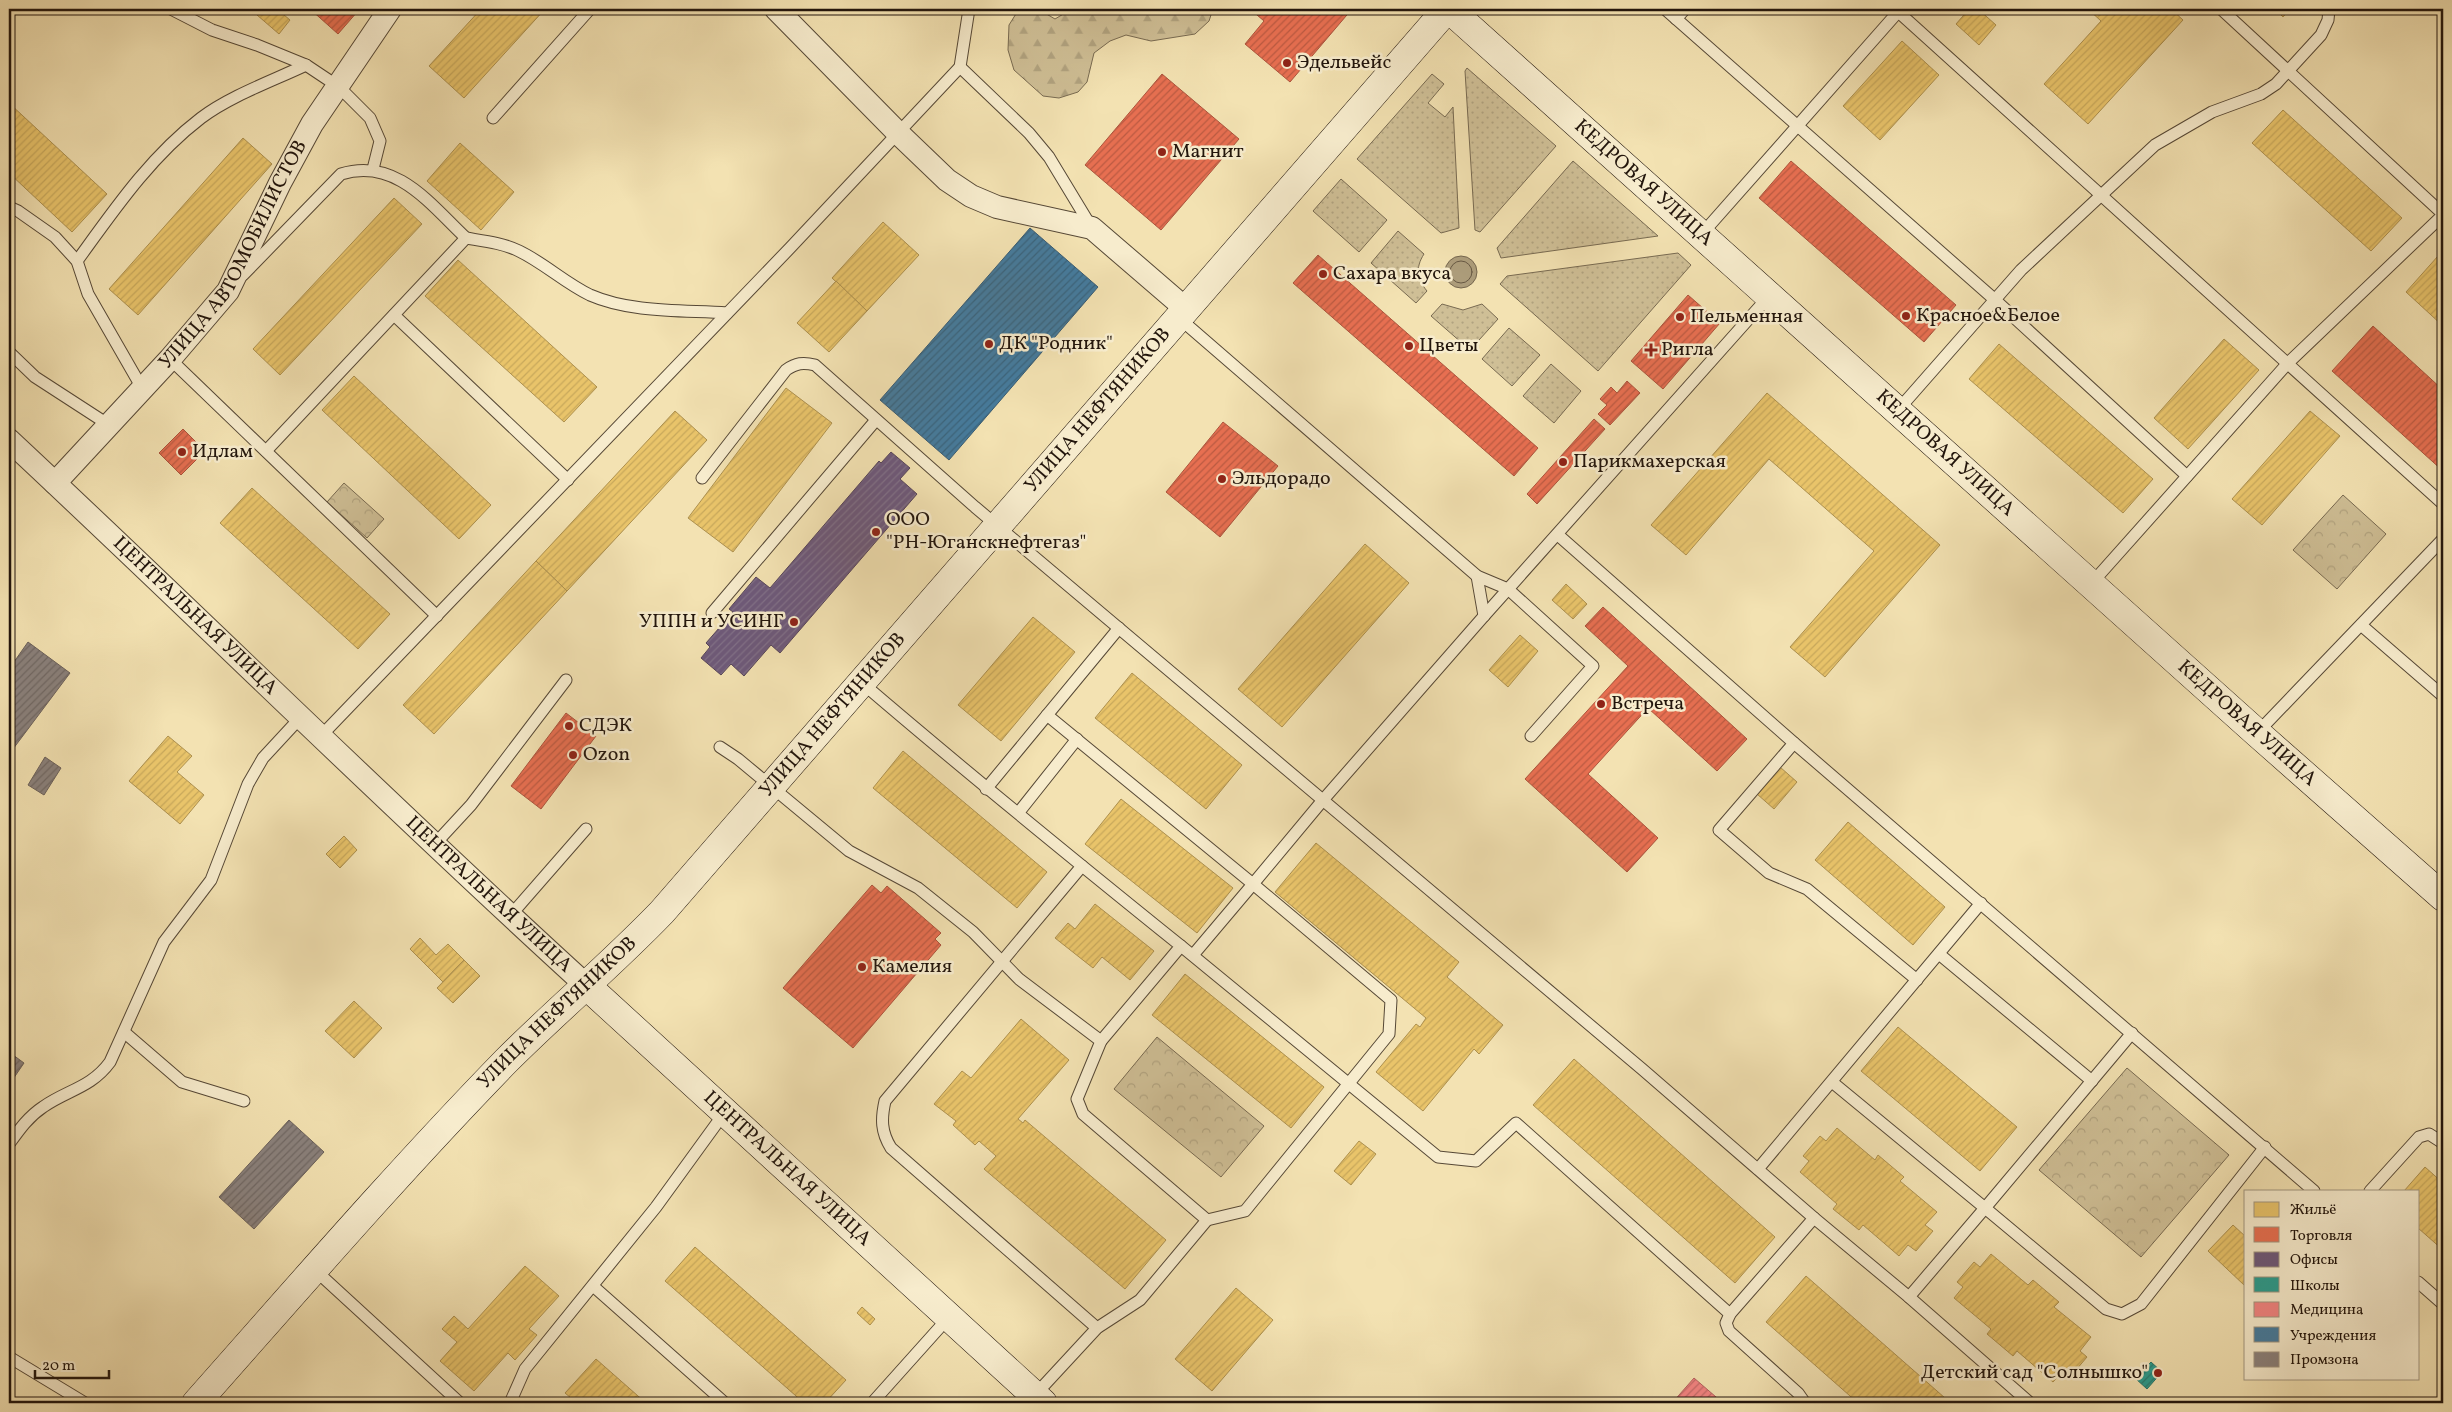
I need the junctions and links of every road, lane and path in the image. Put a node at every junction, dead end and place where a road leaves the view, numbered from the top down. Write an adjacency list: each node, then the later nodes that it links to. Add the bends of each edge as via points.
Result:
1 (172, 9): 13 (lane, via 212,30)
2 (390, 9): 16 (street, УЛИЦА АВТОМОБИЛИСТОВ)
3 (590, 9): 17 (lane)
4 (776, 9): 19 (street)
5 (969, 9): 14 (lane)
6 (1448, 9): 25 (street, КЕДРОВАЯ УЛИЦА); 32 (street, УЛИЦА НЕФТЯНИКОВ)
7 (1665, 9): 12 (lane)
8 (1685, 9): 12 (lane)
9 (2220, 9): 15 (lane)
10 (2329, 9): 15 (lane, via 2321,35)
11 (1897, 10): 18 (lane); 21 (lane)
12 (1676, 18): 18 (lane)
13 (306, 66): 16 (lane); 27 (lane, via 243,94 195,123 163,151)
14 (960, 67): 19 (lane); 24 (lane, via 1029,132 1049,157)
15 (2289, 72): 21 (lane, via 2261,94 2212,112 2155,145); 23 (lane)
16 (339, 87): 20 (lane, via 370,118 380,141); 28 (street, УЛИЦА АВТОМОБИЛИСТОВ, via 312,124 284,175)
17 (493, 118)
18 (1797, 126): 25 (lane); 30 (lane)
19 (899, 134): 24 (street, via 947,180 971,196 997,207); 31 (lane)
20 (373, 169): 26 (lane, via 410,185); 28 (lane, via 341,174)
21 (2102, 194): 30 (lane); 36 (lane)
22 (9, 207): 27 (lane, via 55,236)
23 (2443, 215): 36 (lane)
24 (1092, 228): 32 (street)
25 (1701, 234): 29 (street, КЕДРОВАЯ УЛИЦА)
26 (466, 238): 31 (lane, via 519,251 590,295 611,302); 33 (lane)
27 (77, 261): 37 (lane, via 88,294)
28 (228, 291): 35 (street, УЛИЦА АВТОМОБИЛИСТОВ)
29 (1770, 295): 38 (street, КЕДРОВАЯ УЛИЦА); 49 (lane)
30 (1994, 300): 38 (lane); 43 (lane)
31 (727, 313): 45 (lane)
32 (1183, 314): 48 (street, УЛИЦА НЕФТЯНИКОВ); 51 (lane)
33 (394, 315): 42 (lane); 45 (lane)
34 (9, 352): 40 (lane, via 35,377)
35 (170, 359): 37 (street, УЛИЦА АВТОМОБИЛИСТОВ); 42 (lane)
36 (2288, 363): 43 (lane); 47 (lane)
37 (142, 388): 40 (street, УЛИЦА АВТОМОБИЛИСТОВ)
38 (1898, 410): 52 (street, КЕДРОВАЯ УЛИЦА)
39 (876, 420): 44 (lane, via 824,371 805,363 795,364 786,370); 48 (lane); 54 (lane)
40 (109, 425): 46 (street, УЛИЦА АВТОМОБИЛИСТОВ)
41 (9, 440): 46 (street, ЦЕНТРАЛЬНАЯ УЛИЦА)
42 (266, 451): 55 (lane)
43 (2187, 476): 52 (lane)
44 (702, 478)
45 (568, 480): 55 (lane)
46 (55, 483): 63 (street, ЦЕНТРАЛЬНАЯ УЛИЦА)
47 (2443, 504)
48 (998, 525): 58 (lane); 60 (street, УЛИЦА НЕФТЯНИКОВ)
49 (1558, 535): 53 (lane); 68 (lane)
50 (2443, 539): 57 (lane)
51 (1477, 576): 53 (lane); 56 (lane)
52 (2091, 584): 64 (street, КЕДРОВАЯ УЛИЦА)
53 (1508, 590): 56 (lane); 65 (lane, via 1593,666)
54 (712, 613)
55 (437, 616): 66 (lane)
56 (1484, 616): 72 (lane)
57 (2361, 625): 61 (lane); 64 (lane)
58 (1119, 628): 62 (lane); 72 (lane)
59 (566, 680): 75 (lane, via 466,810)
60 (861, 682): 70 (street, УЛИЦА НЕФТЯНИКОВ); 71 (lane)
61 (2443, 696)
62 (1047, 715): 67 (lane); 71 (lane)
63 (300, 718): 66 (street, ЦЕНТРАЛЬНАЯ УЛИЦА); 87 (lane, via 263,758 248,784 211,880 164,942)
64 (2257, 733): 78 (street, КЕДРОВАЯ УЛИЦА)
65 (1531, 736)
66 (320, 737): 75 (street, ЦЕНТРАЛЬНАЯ УЛИЦА)
67 (1077, 739): 73 (lane); 77 (lane)
68 (1794, 743): 79 (lane); 85 (lane, via 1719,830 1769,873 1807,889)
69 (720, 747): 70 (lane)
70 (771, 786): 84 (lane, via 849,851 918,888); 86 (street, УЛИЦА НЕФТЯНИКОВ, via 662,912)
71 (986, 789): 73 (lane)
72 (1322, 800): 77 (lane); 98 (lane)
73 (1019, 812): 76 (lane)
74 (586, 829): 80 (lane)
75 (434, 845): 80 (street, ЦЕНТРАЛЬНАЯ УЛИЦА)
76 (1082, 866): 81 (lane); 84 (lane)
77 (1253, 884): 83 (lane); 92 (lane, via 1391,1000 1389,1034)
78 (2443, 897)
79 (1981, 904): 82 (lane); 88 (lane)
80 (510, 916): 86 (street, ЦЕНТРАЛЬНАЯ УЛИЦА)
81 (1181, 946): 83 (lane); 89 (lane)
82 (1939, 954): 85 (lane); 90 (lane)
83 (1193, 955): 92 (lane)
84 (1001, 960): 89 (lane, via 1019,980); 111 (lane, via 885,1101 881,1118 884,1136 891,1148)
85 (1917, 980): 91 (lane)
86 (587, 986): 94 (street, ЦЕНТРАЛЬНАЯ УЛИЦА); 104 (street, УЛИЦА НЕФТЯНИКОВ, via 501,1067)
87 (124, 1032): 93 (lane, via 182,1082); 96 (lane, via 102,1073 28,1118)
88 (2132, 1033): 90 (lane); 97 (lane)
89 (1101, 1041): 103 (lane, via 1077,1099 1083,1114)
90 (2092, 1081): 101 (lane)
91 (1832, 1082): 98 (lane); 101 (lane)
92 (1348, 1083): 103 (lane, via 1245,1211); 109 (lane, via 1438,1157 1476,1161 1516,1124)
93 (244, 1102)
94 (725, 1112): 106 (lane); 110 (street, ЦЕНТРАЛЬНАЯ УЛИЦА)
95 (2443, 1143): 100 (lane, via 2429,1134 2419,1137)
96 (9, 1144)
97 (2265, 1147): 99 (lane); 101 (lane, via 2141,1304 2122,1314 2106,1309)
98 (1758, 1169): 102 (lane)
99 (2313, 1190)
100 (2371, 1190)
101 (1985, 1208): 107 (lane)
102 (1814, 1218): 107 (lane); 109 (lane)
103 (1207, 1220): 111 (lane, via 1140,1300)
104 (315, 1270): 115 (street, УЛИЦА НЕФТЯНИКОВ); 116 (lane)
105 (2420, 1284): 108 (lane)
106 (593, 1286): 117 (lane, via 525,1369); 118 (lane)
107 (1909, 1297): 121 (lane)
108 (2443, 1304)
109 (1730, 1314): 120 (lane, via 1726,1323 1729,1331)
110 (949, 1317): 113 (street, ЦЕНТРАЛЬНАЯ УЛИЦА); 119 (lane)
111 (1097, 1328): 113 (lane)
112 (9, 1357): 114 (lane)
113 (1039, 1399)
114 (86, 1403)
115 (196, 1403)
116 (460, 1403)
117 (510, 1403)
118 (725, 1403)
119 (872, 1403)
120 (1805, 1403)
121 (2030, 1403)

